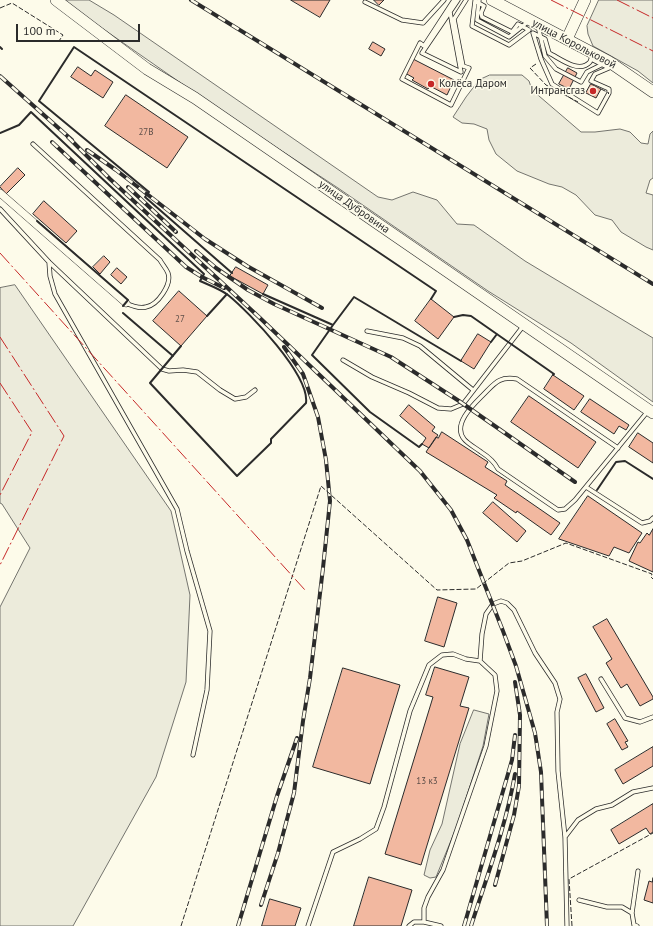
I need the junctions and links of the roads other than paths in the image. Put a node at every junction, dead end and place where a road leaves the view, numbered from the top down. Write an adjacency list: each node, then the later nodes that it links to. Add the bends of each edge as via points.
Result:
1 (56, 0): 21 (main road, улица Дубровина, via 147,69 195,98)
2 (444, 0): 8 (lane, via 423,23 402,20)
3 (454, 0): 5 (lane, via 424,46 420,43 402,79 451,105 469,68 463,66 454,19)
4 (458, 0): 10 (lane)
5 (466, 0)
6 (492, 0): 11 (main road, улица Корольковой)
7 (585, 0): 13 (main road)
8 (366, 2)
9 (479, 2): 11 (lane, via 477,20 509,37); 11 (lane, via 474,1 472,26 509,45 529,30)
10 (450, 12): 10 (lane, via 422,53 461,72 453,27)
11 (530, 23): 12 (lane); 13 (main road, улица Корольковой)
12 (540, 36): 14 (lane, via 545,39 549,53 575,66 585,66 591,59); 14 (lane, via 545,56 556,69 582,82 587,72); 14 (lane, via 533,33 540,59 552,84 598,113 609,89 591,81 595,74 609,68)
13 (567, 39): 14 (main road, улица Корольковой)
14 (605, 63): 15 (main road, улица Корольковой)
15 (653, 92)
16 (33, 144): 20 (lane, via 160,260 168,274 167,285 161,297 147,307 134,307)
17 (0, 193): 20 (street)
18 (0, 209): 19 (lane)
19 (49, 262): 24 (lane, via 162,369 197,372 235,399 246,397); 33 (lane, via 55,294 177,509 210,631 207,690)
20 (126, 303)
21 (524, 324): 25 (lane); 26 (main road, улица Дубровина)
22 (367, 331): 25 (lane, via 403,338 420,346)
23 (343, 360): 25 (lane, via 372,377 438,408 451,409 463,404)
24 (255, 390)
25 (473, 390)
26 (651, 411): 27 (lane)
27 (618, 448): 28 (lane); 28 (lane, via 517,379 507,377 497,381 462,421 460,431 464,439 494,461 498,469 558,510 565,509)
28 (586, 487): 29 (lane, via 642,523)
29 (653, 518)
30 (480, 661): 35 (lane, via 486,614 493,604 501,601 507,603 514,610 535,653 555,683 560,699 557,712 558,771); 39 (lane, via 495,675 497,691 486,746 444,870 424,908); 40 (lane, via 466,660 453,654 442,655 429,665 410,711 376,829 333,852)
31 (601, 679): 32 (lane, via 625,718 640,722)
32 (653, 717)
33 (193, 755)
34 (653, 788): 35 (lane, via 633,792 612,805 596,809 578,820)
35 (564, 837): 43 (lane)
36 (638, 871): 38 (lane)
37 (579, 900): 38 (lane, via 607,907 622,907)
38 (632, 912): 44 (lane)
39 (424, 922): 41 (lane, via 414,922); 42 (lane)
40 (308, 926)
41 (410, 926)
42 (441, 926)
43 (567, 926)
44 (635, 926)

